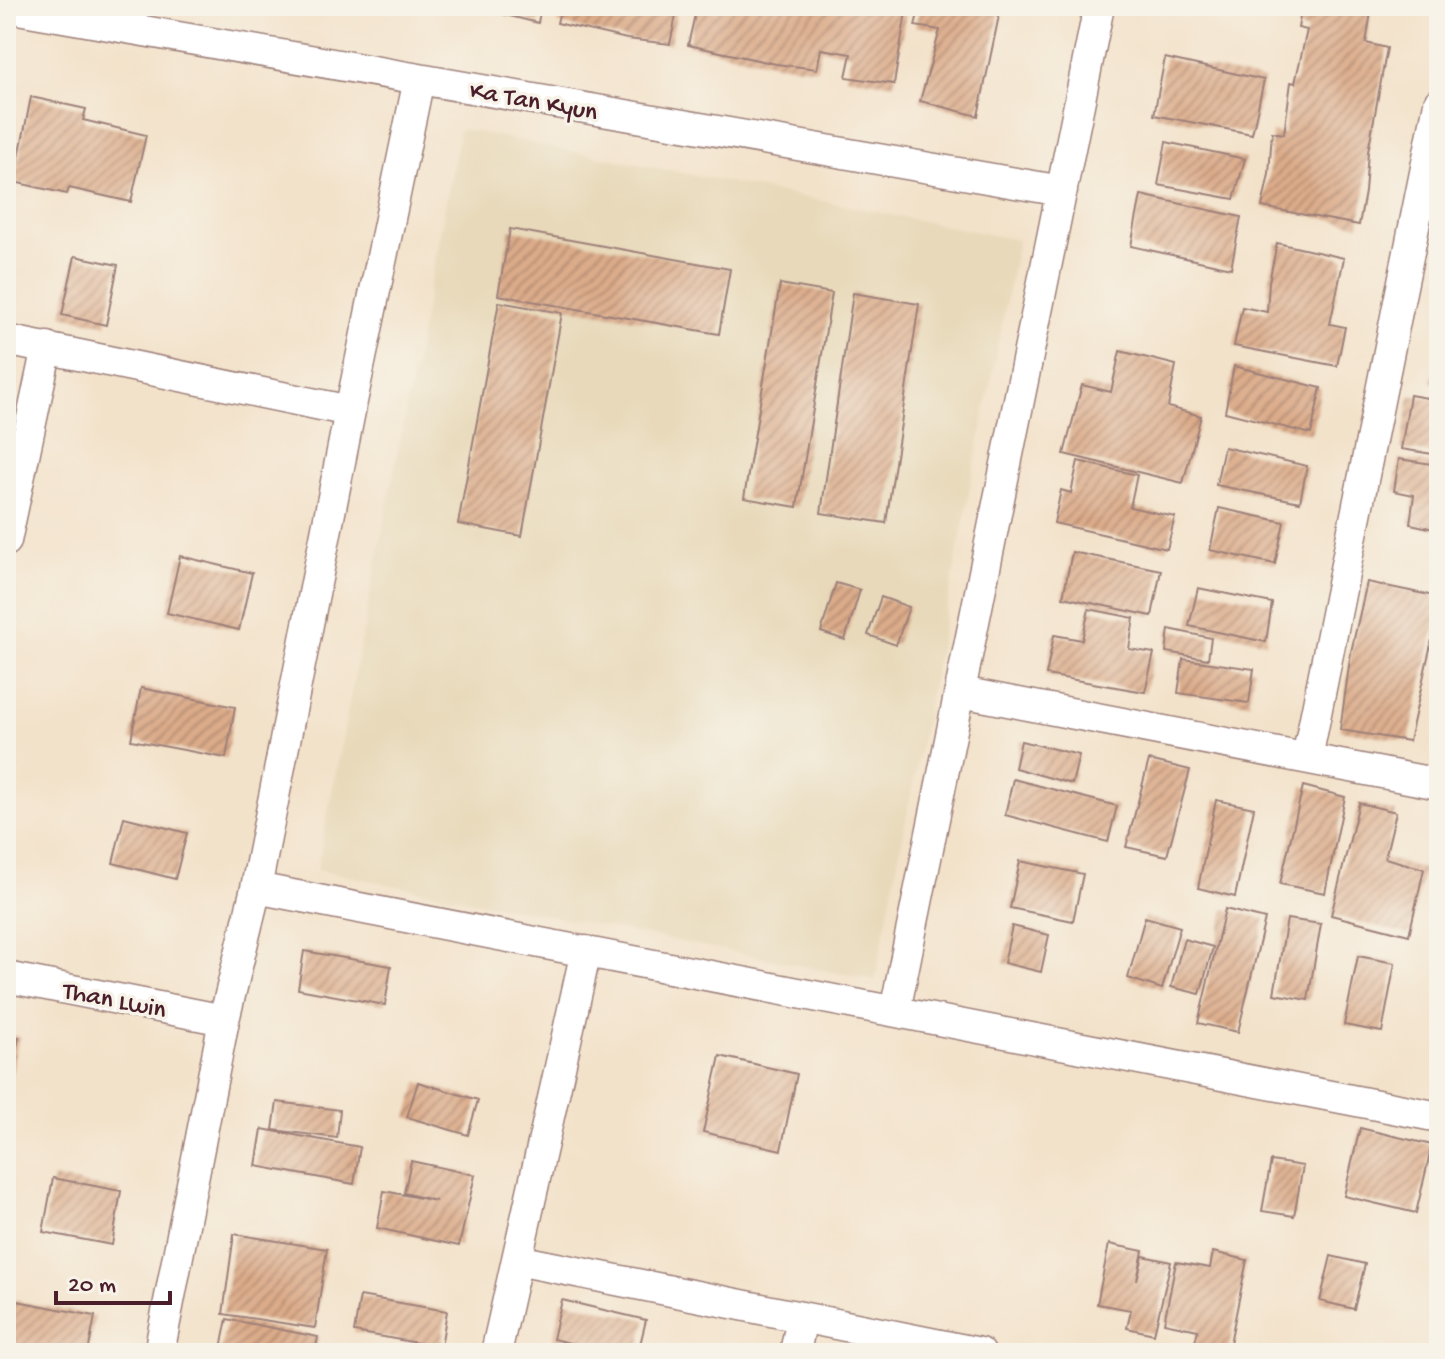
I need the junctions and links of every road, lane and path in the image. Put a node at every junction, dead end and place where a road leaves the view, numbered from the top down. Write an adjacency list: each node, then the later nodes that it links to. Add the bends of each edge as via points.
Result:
1 (1099, 6): 6 (street)
2 (6, 7): 3 (street, Ka Tan Kyun)
3 (116, 16): 4 (street, Ka Tan Kyun)
4 (419, 79): 6 (street, Ka Tan Kyun); 9 (street)
5 (1439, 103): 12 (street)
6 (1062, 191): 11 (street)
7 (6, 340): 8 (street)
8 (47, 347): 9 (street); 10 (street)
9 (350, 411): 14 (street)
10 (6, 541)
11 (961, 692): 12 (street); 17 (street)
12 (1307, 758): 13 (street)
13 (1439, 784)
14 (256, 888): 15 (street); 18 (street)
15 (586, 951): 17 (street); 20 (street)
16 (6, 977): 18 (street, Than Lwin)
17 (895, 1011): 19 (street)
18 (224, 1020): 22 (street)
19 (1439, 1117)
20 (517, 1260): 21 (street); 23 (street)
21 (802, 1317): 24 (street); 25 (street)
22 (159, 1353)
23 (496, 1353)
24 (795, 1353)
25 (980, 1353)

